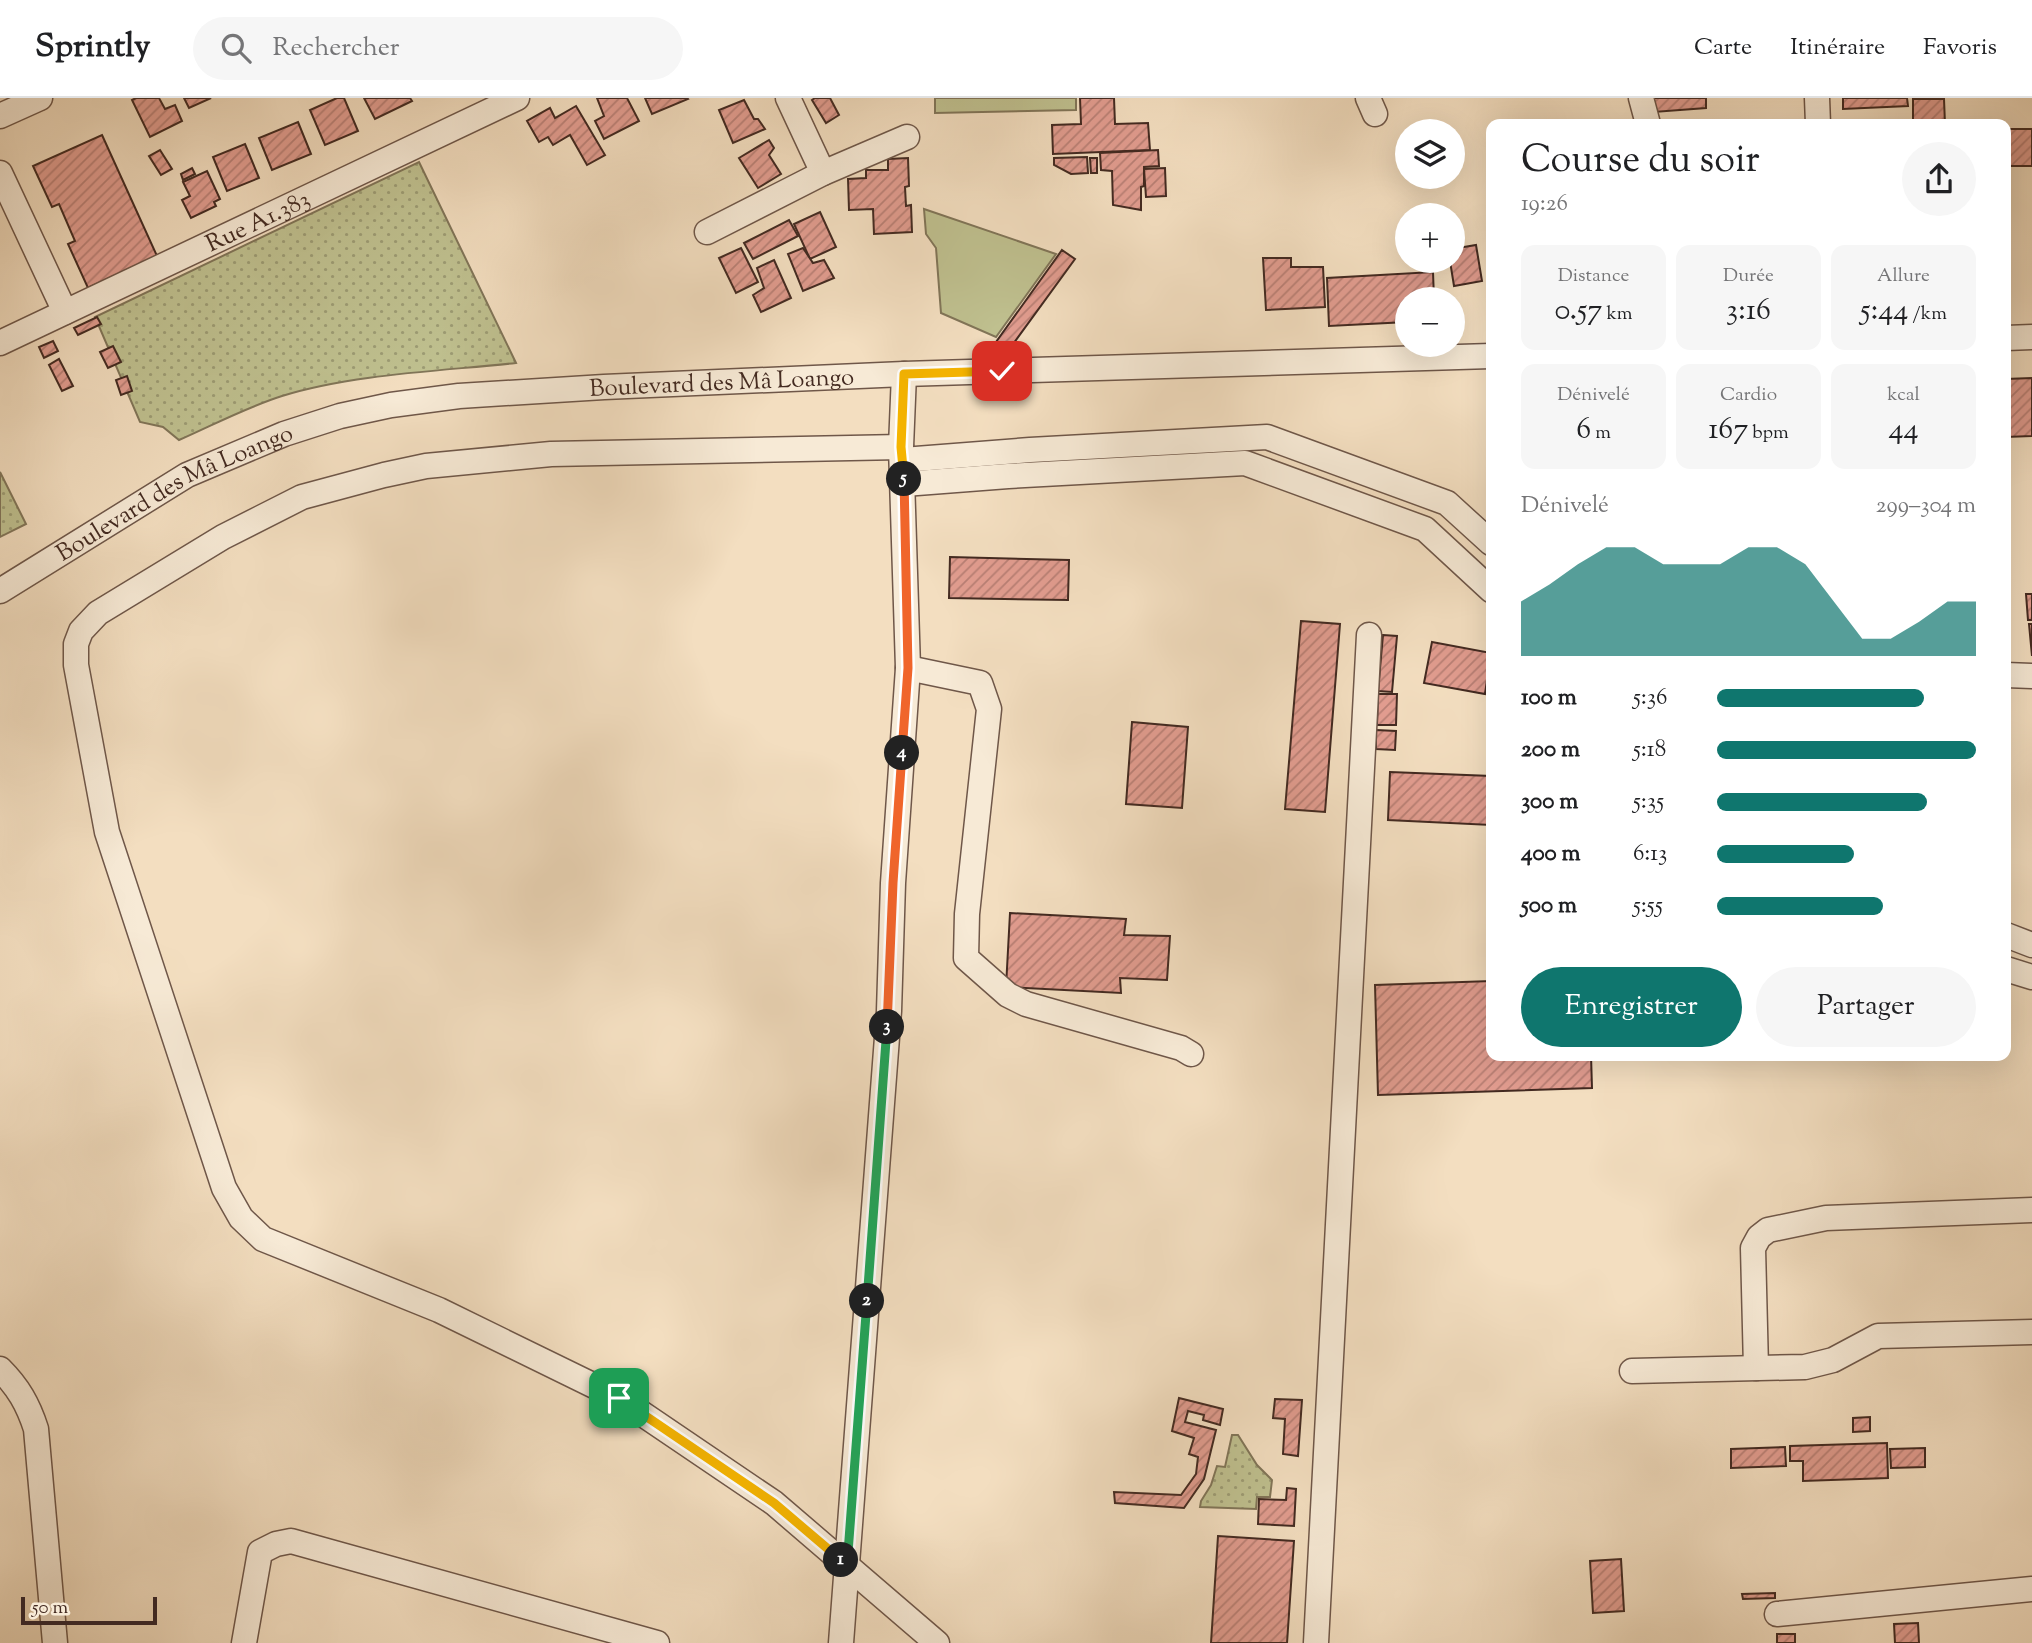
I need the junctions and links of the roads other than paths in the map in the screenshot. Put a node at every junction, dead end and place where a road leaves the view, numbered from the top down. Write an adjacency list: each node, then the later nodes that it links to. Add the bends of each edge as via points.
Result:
1 (40, 98): 6 (street)
2 (788, 98): 11 (street)
3 (1641, 98): 7 (street)
4 (1817, 98): 8 (street)
5 (507, 100): 13 (street, Rue A1.383)
6 (0, 116)
7 (1647, 119)
8 (1818, 119)
9 (907, 137): 11 (street)
10 (0, 173): 13 (street)
11 (823, 173): 12 (street)
12 (706, 232)
13 (65, 312): 16 (street, Rue A1.383)
14 (2032, 337): 15 (street)
15 (2011, 338)
16 (0, 343)
17 (1486, 356): 18 (street, Boulevard des Mâ Loango)
18 (904, 374): 19 (street); 22 (street, Boulevard des Mâ Loango, via 458,397 340,416 187,475)
19 (903, 464): 20 (street, via 1030,450 1267,437 1447,503); 21 (street, via 1007,476 1245,463 1424,528); 24 (street); 37 (street, via 551,454 426,466 384,475 302,497 223,537 98,613 76,644 107,832 224,1188 241,1218 262,1239 439,1310 619,1398 774,1503)
20 (1486, 539)
21 (1486, 585)
22 (0, 591)
23 (1369, 635): 45 (street)
24 (908, 668): 31 (street, via 980,683 989,709 966,958 1008,995 1026,1004); 37 (street)
25 (2011, 675): 26 (street)
26 (2032, 676)
27 (2011, 937): 28 (street)
28 (2032, 945)
29 (2011, 971): 30 (street)
30 (2032, 977)
31 (1191, 1054)
32 (2032, 1210): 34 (street, via 1826,1218 1768,1230 1753,1248)
33 (2032, 1332): 34 (street, via 1878,1336 1833,1360 1805,1367)
34 (1756, 1368): 36 (street)
35 (0, 1369): 40 (street, via 29,1406 36,1429)
36 (1632, 1371)
37 (847, 1566): 43 (street); 44 (street)
38 (2032, 1589): 39 (street)
39 (1777, 1614)
40 (55, 1643)
41 (244, 1643): 42 (street, via 260,1552 291,1541)
42 (657, 1643)
43 (841, 1643)
44 (937, 1643)
45 (1316, 1643)

